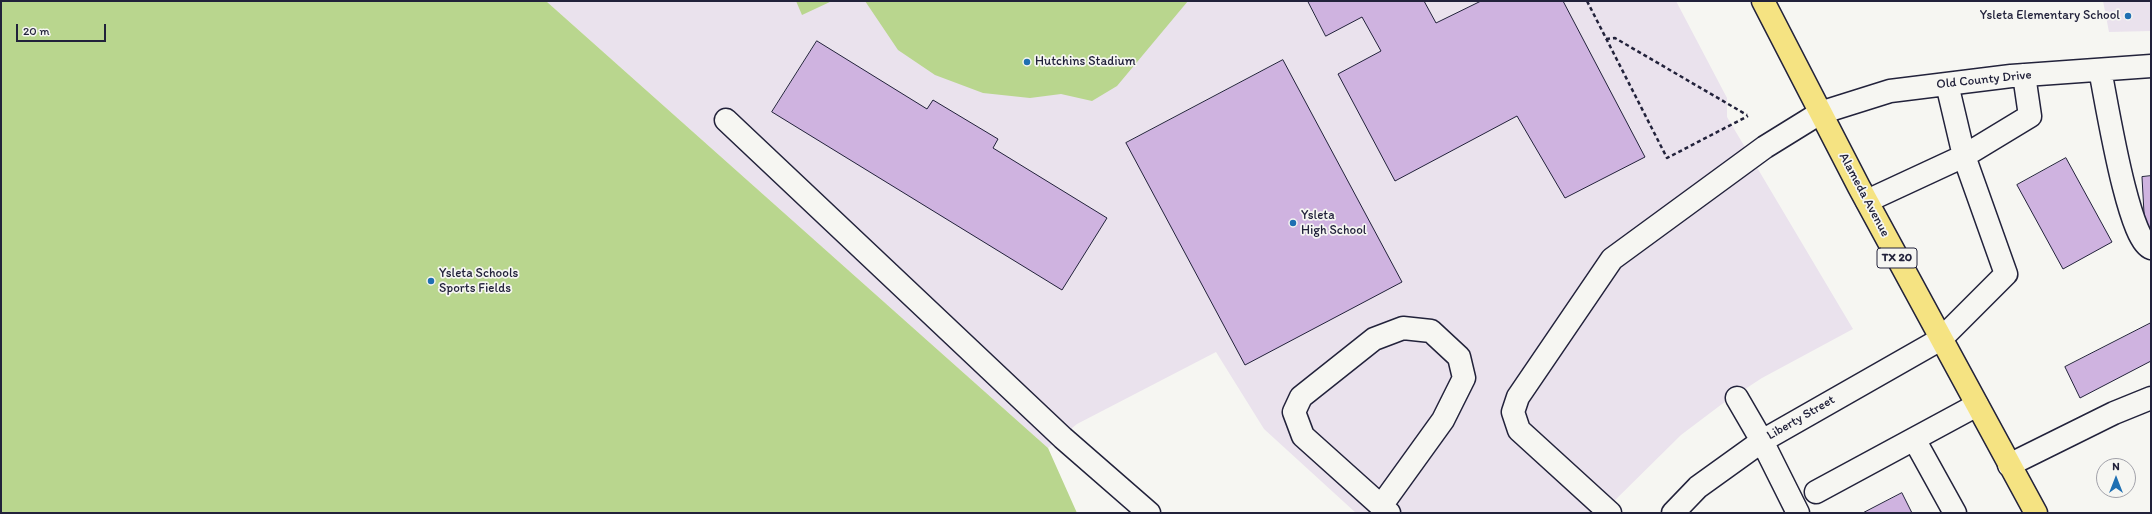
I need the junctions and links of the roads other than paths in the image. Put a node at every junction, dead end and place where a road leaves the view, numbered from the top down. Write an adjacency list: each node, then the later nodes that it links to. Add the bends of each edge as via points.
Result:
1 (1763, 1): 6 (main road, Alameda Avenue / TX 20)
2 (2151, 66): 3 (street, Old County Drive)
3 (2100, 70): 4 (street, Old County Drive); 10 (street, via 2128,205 2139,236 2147,247)
4 (2024, 74): 5 (street, Old County Drive); 8 (street, via 2030,116)
5 (1947, 84): 6 (street, Old County Drive, via 1890,91); 8 (street)
6 (1820, 113): 9 (main road, Alameda Avenue / TX 20); 21 (street, Old County Drive, via 1765,147 1612,259 1518,398 1513,412 1519,430)
7 (726, 120): 20 (street, via 1057,432)
8 (1964, 156): 9 (street); 11 (street, Liberty Street, via 2006,274)
9 (1867, 201): 11 (main road, Alameda Avenue / TX 20)
10 (2151, 248)
11 (1941, 339): 14 (main road, Alameda Avenue / TX 20); 16 (street, Liberty Street)
12 (1738, 398): 16 (street)
13 (2151, 398): 17 (street, via 2114,412)
14 (1977, 405): 15 (street); 17 (main road, Alameda Avenue / TX 20)
15 (1914, 439): 18 (street); 24 (street)
16 (1762, 440): 22 (street, Liberty Street, via 1698,487); 23 (street)
17 (2009, 465): 25 (main road, Alameda Avenue / TX 20)
18 (1816, 492)
19 (1385, 510): 19 (street, via 1443,420 1464,378 1459,357 1431,331 1403,328 1374,339 1301,397 1294,412 1303,436)
20 (1150, 513)
21 (1610, 513)
22 (1673, 513)
23 (1798, 513)
24 (1955, 513)
25 (2036, 513)

